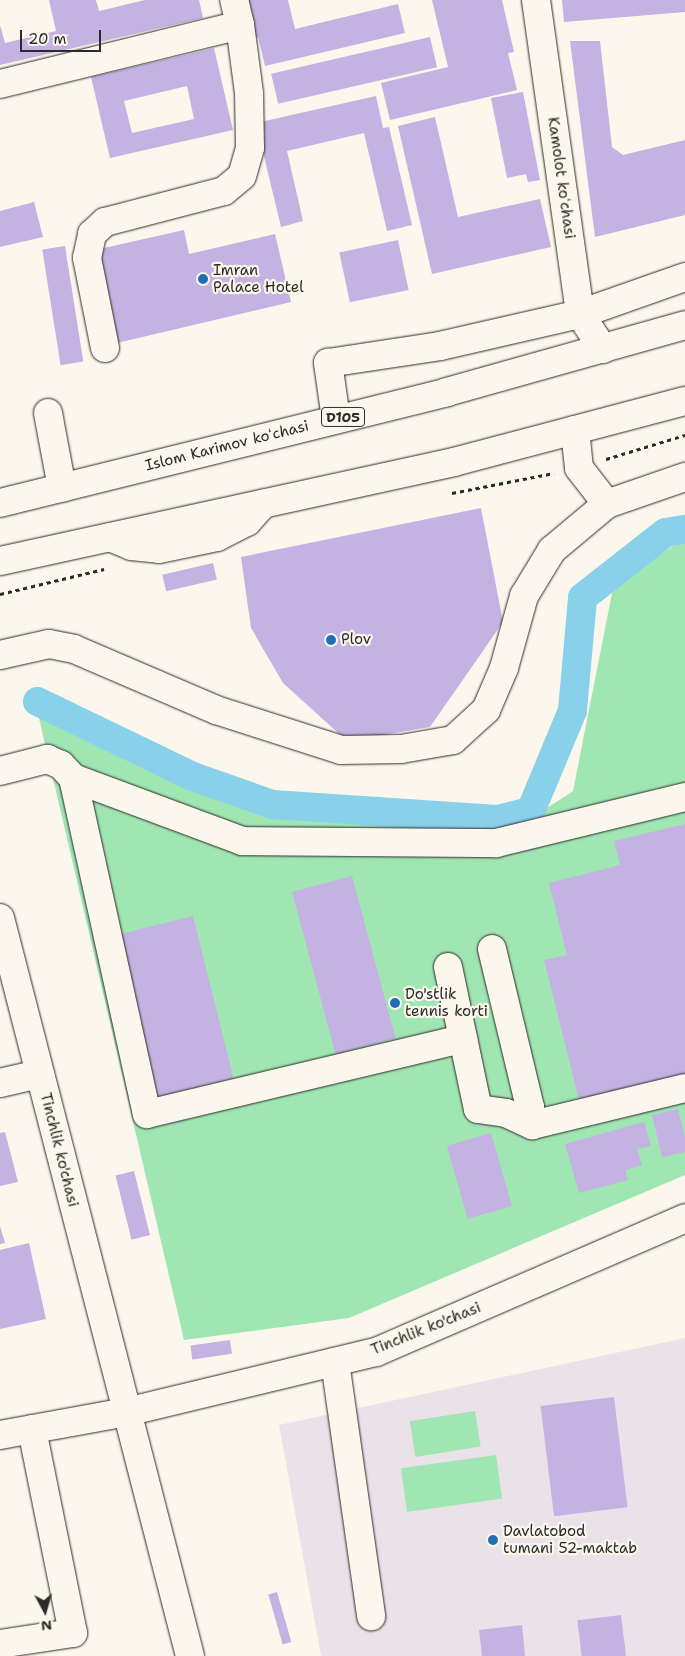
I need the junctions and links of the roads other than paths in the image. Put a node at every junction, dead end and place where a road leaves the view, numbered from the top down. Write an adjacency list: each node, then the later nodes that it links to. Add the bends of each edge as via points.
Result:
1 (536, 0): 5 (street, Kamolot koʻchasi)
2 (237, 12): 3 (street); 7 (street, via 248,93 250,148 242,176 224,191 106,222 92,234 87,258)
3 (0, 84)
4 (685, 277): 5 (street)
5 (580, 314): 8 (street, Kamolot koʻchasi); 11 (street, via 440,346 328,363)
6 (685, 325): 8 (street, Islom Karimov koʻchasi / D105)
7 (104, 348)
8 (603, 349): 11 (street, Islom Karimov koʻchasi / D105)
9 (685, 401): 12 (street)
10 (48, 413): 14 (street)
11 (336, 419): 14 (street, Islom Karimov koʻchasi / D105)
12 (575, 430): 16 (street, via 579,468); 17 (street, via 454,462)
13 (685, 477): 16 (street)
14 (62, 488): 15 (street, Islom Karimov koʻchasi / D105)
15 (0, 503)
16 (607, 504): 18 (street, via 552,550 524,596 504,668 486,710 453,740 400,749 341,750 216,710 74,649 49,644)
17 (0, 561)
18 (0, 655)
19 (0, 771): 20 (street, via 47,759 62,765)
20 (73, 778): 21 (street, via 242,841 496,843); 25 (street, via 147,1114)
21 (685, 798)
22 (0, 918): 26 (street, Tinchlik ko'chasi)
23 (492, 949): 29 (street)
24 (448, 967): 25 (street)
25 (463, 1039): 29 (street, via 478,1109 506,1113)
26 (39, 1074): 27 (street); 32 (street, Tinchlik ko'chasi)
27 (0, 1083)
28 (685, 1088): 29 (street)
29 (532, 1125)
30 (685, 1218): 31 (street, Tinchlik ko'chasi, via 376,1352)
31 (335, 1362): 32 (street, Tinchlik ko'chasi); 35 (street)
32 (126, 1412): 33 (street); 38 (street, Tinchlik ko'chasi)
33 (32, 1429): 34 (street); 37 (street)
34 (0, 1435)
35 (371, 1616)
36 (0, 1644): 37 (street)
37 (76, 1645)
38 (190, 1656)

